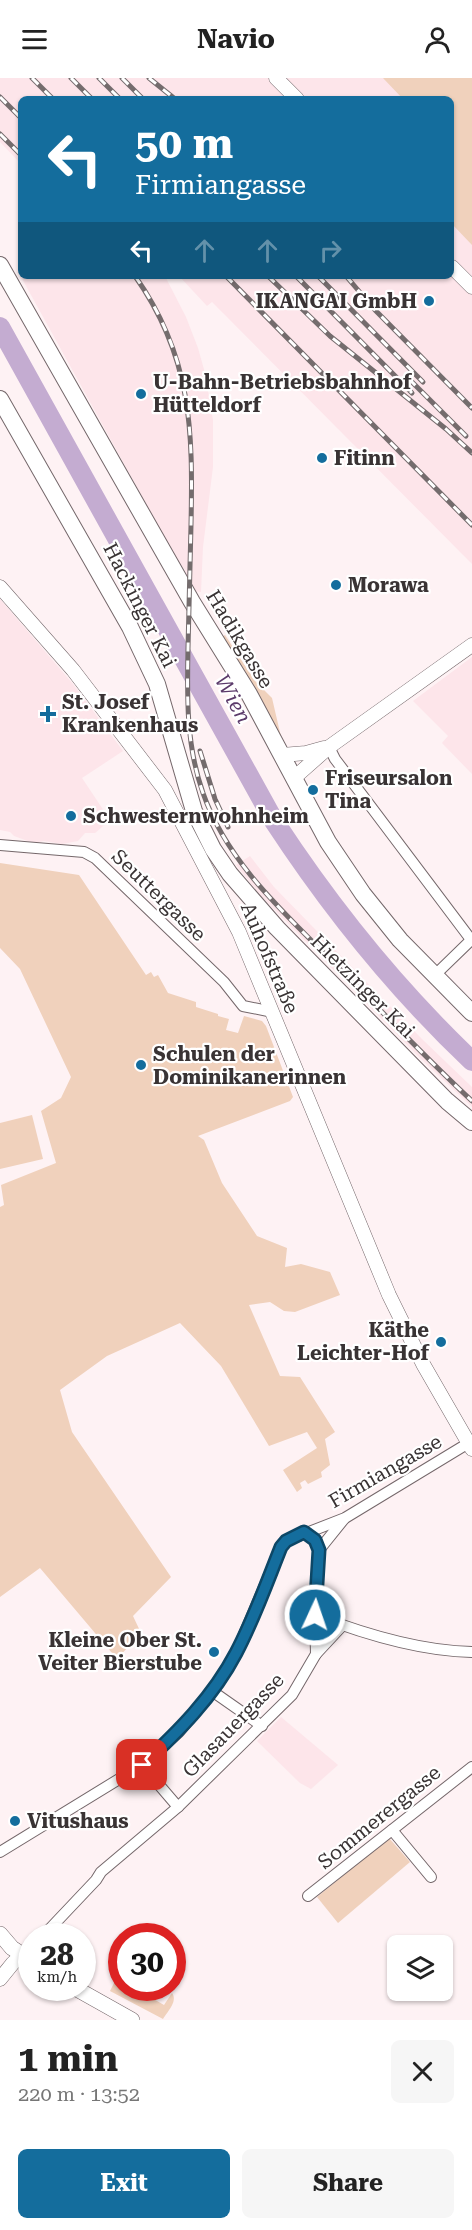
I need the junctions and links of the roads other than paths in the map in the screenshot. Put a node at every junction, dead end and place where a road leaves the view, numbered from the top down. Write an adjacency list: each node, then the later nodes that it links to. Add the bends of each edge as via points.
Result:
1 (276, 78): 2 (street)
2 (294, 96)
3 (0, 265): 10 (main road, Hadikgasse)
4 (454, 269): 5 (street)
5 (472, 287)
6 (1, 403): 13 (main road, Hackinger Kai, via 130,627 157,684 195,811)
7 (0, 586): 16 (street, Auhofstraße, via 73,670 165,790 239,932)
8 (472, 645): 9 (street)
9 (329, 747): 10 (street); 11 (street); 14 (street)
10 (282, 755): 11 (main road, Hadikgasse)
11 (294, 778): 15 (main road, Hadikgasse, via 328,842 363,894)
12 (0, 845): 16 (street, Seuttergasse, via 84,852 94,858 224,982 243,1006)
13 (230, 874): 18 (main road, Hietzinger Kai, via 285,937)
14 (472, 941): 15 (street)
15 (434, 976): 17 (main road, Hadikgasse)
16 (273, 1012): 19 (street, Auhofstraße, via 389,1295 423,1364)
17 (472, 1013)
18 (472, 1122)
19 (471, 1444): 20 (street, Firmiangasse)
20 (345, 1518): 21 (street, Firmiangasse); 22 (street)
21 (304, 1532): 22 (street, via 315,1540); 27 (street, Firmiangasse, via 281,1547 236,1653)
22 (319, 1550): 23 (street)
23 (315, 1615): 24 (street); 26 (street)
24 (342, 1626): 25 (street, via 429,1648); 26 (street, Glasauergasse)
25 (472, 1652)
26 (316, 1654): 28 (street, Glasauergasse, via 292,1695)
27 (212, 1691): 28 (street); 29 (street, Firmiangasse, via 179,1732)
28 (262, 1726): 31 (street, Glasauergasse)
29 (142, 1765): 31 (street); 33 (street, Firmiangasse)
30 (472, 1767): 32 (street, Sommerergasse)
31 (178, 1807): 36 (street, Glasauergasse, via 101,1872)
32 (392, 1830): 34 (street); 35 (street, Sommerergasse)
33 (0, 1852)
34 (431, 1877)
35 (308, 1896)
36 (55, 1923)
37 (0, 1934): 38 (main road)
38 (18, 1948)
39 (18, 1960): 40 (street)
40 (0, 1978)
41 (96, 2000): 42 (main road)
42 (132, 2020)

